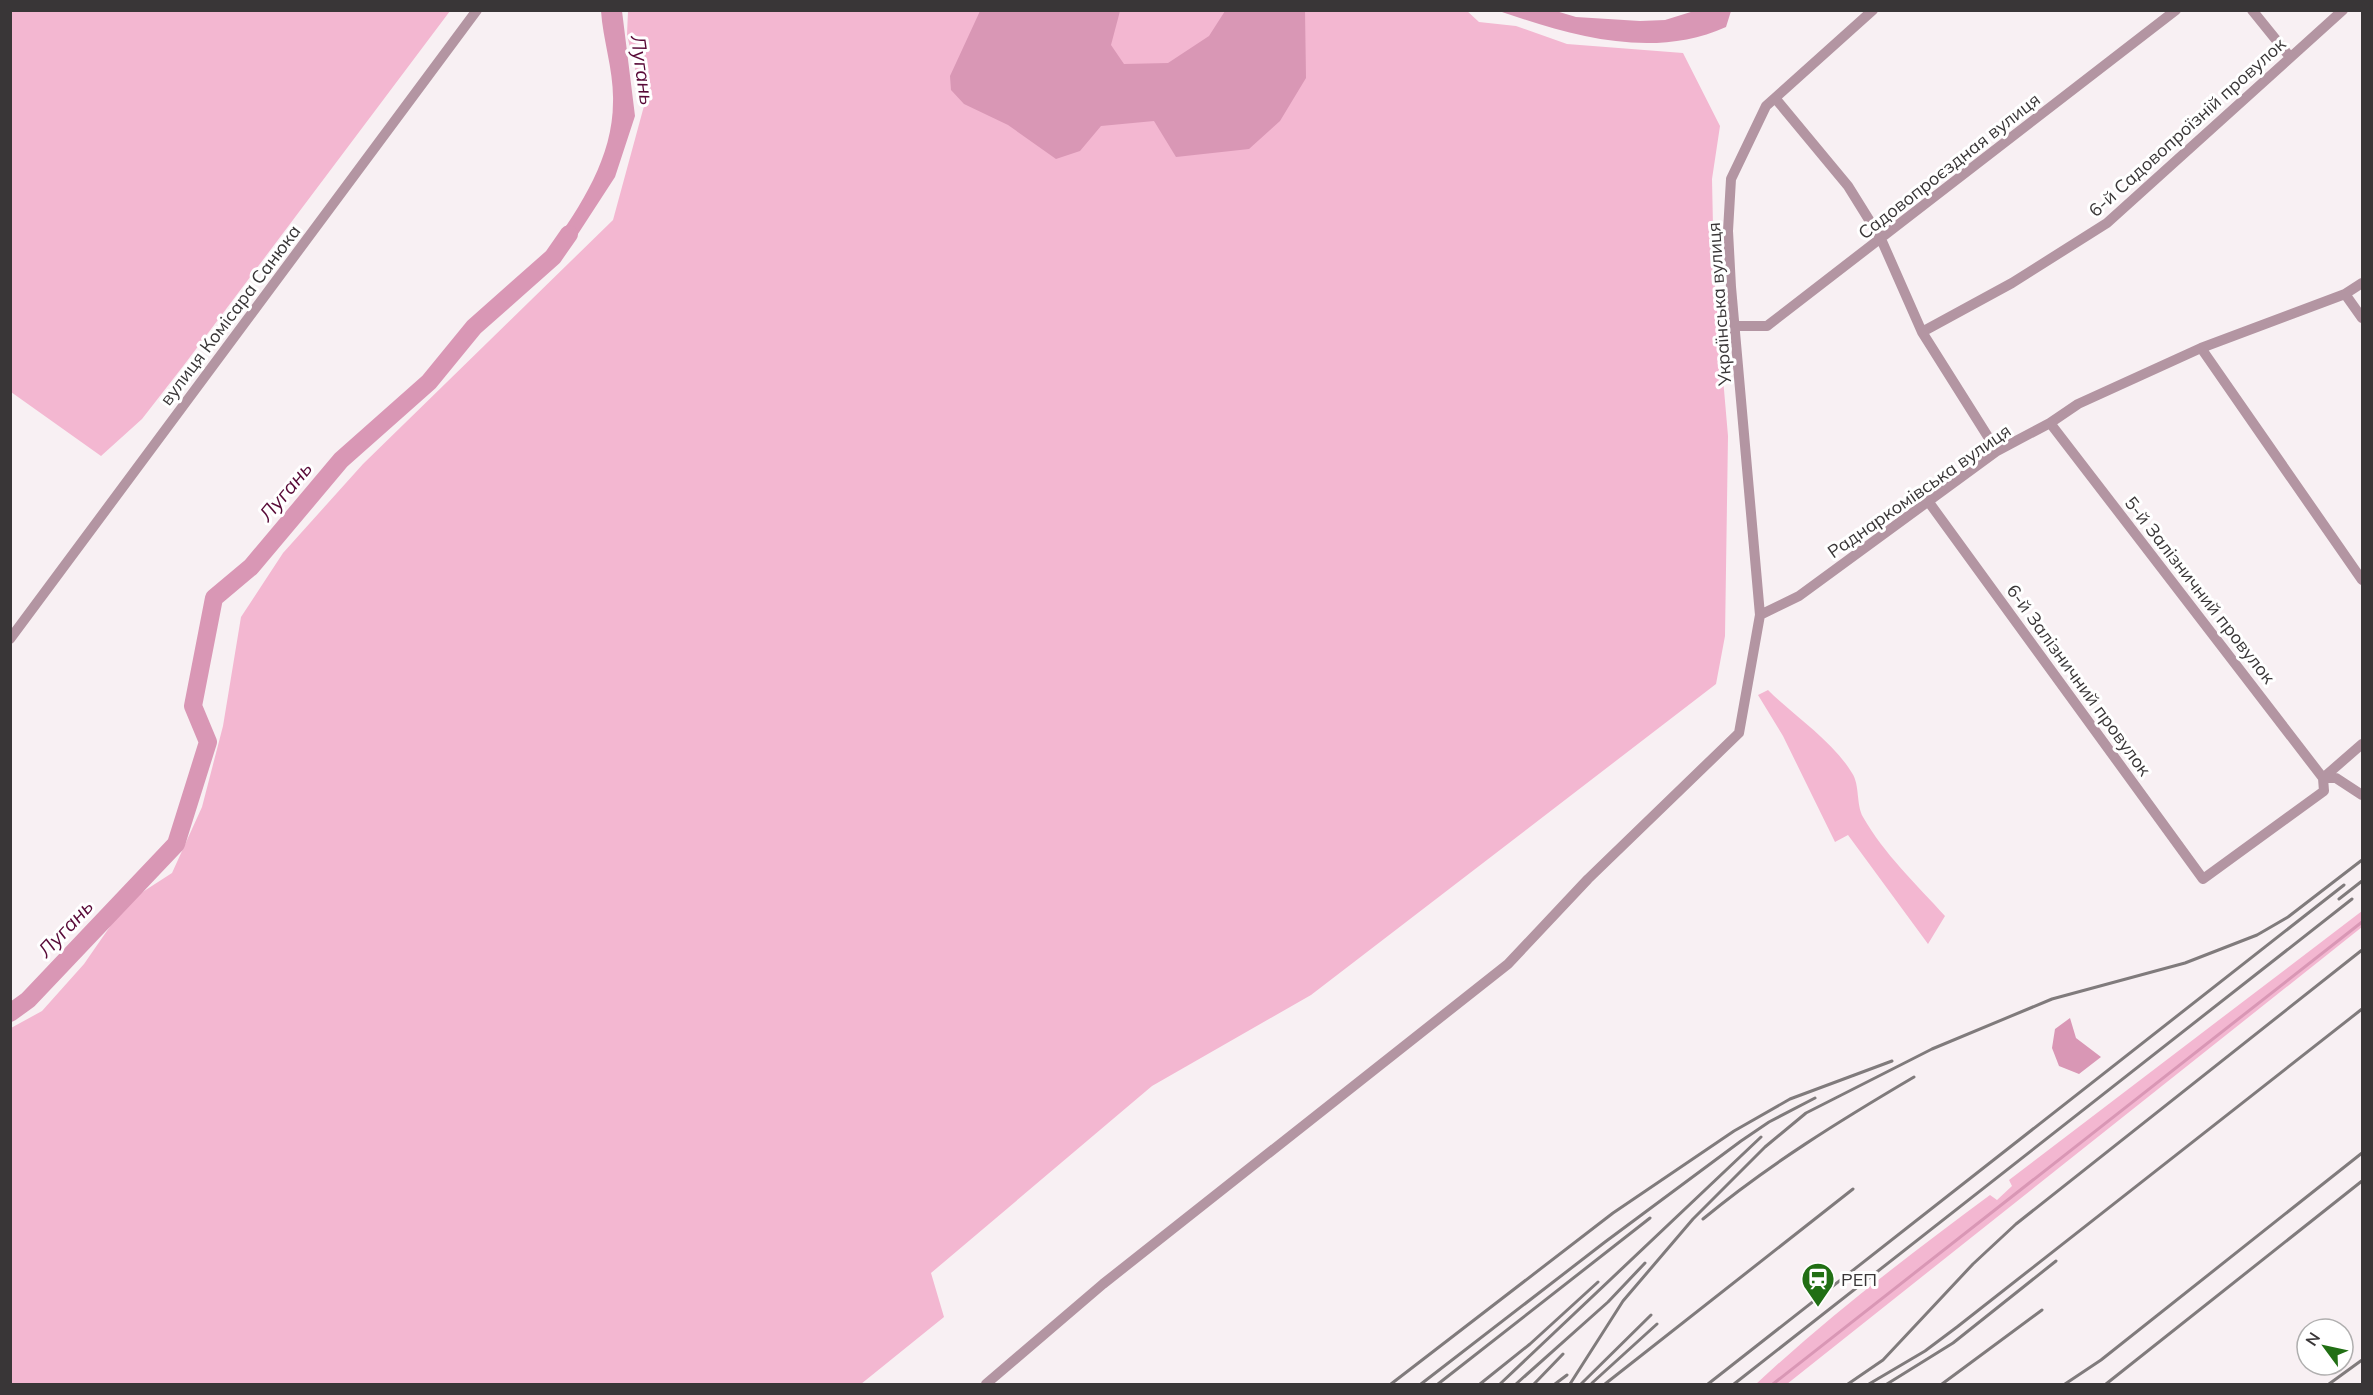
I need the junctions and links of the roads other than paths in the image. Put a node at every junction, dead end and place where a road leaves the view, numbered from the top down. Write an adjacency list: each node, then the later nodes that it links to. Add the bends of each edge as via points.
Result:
1 (477, 10): 20 (street, вулиця Комісара Санюка)
2 (1873, 10): 7 (street, Українська вулиця)
3 (2176, 10): 8 (street, Садовопроєздная вулиця)
4 (2252, 10): 6 (street)
5 (2343, 10): 6 (street, 6-й Садовопроїзній провулок)
6 (2290, 57): 13 (street, 6-й Садовопроїзній провулок, via 2106,223 2012,283)
7 (1775, 98): 8 (street, via 1848,186); 12 (street, Українська вулиця, via 1766,106 1731,179 1728,231)
8 (1881, 239): 12 (street, Садовопроєздная вулиця, via 1767,326); 13 (street)
9 (2362, 284): 10 (street, Раднаркомівська вулиця)
10 (2345, 294): 11 (street); 14 (street, Раднаркомівська вулиця)
11 (2362, 318)
12 (1735, 326): 19 (street, Українська вулиця)
13 (1922, 332): 16 (street)
14 (2201, 348): 15 (street, Раднаркомівська вулиця, via 2078,404); 18 (street)
15 (2050, 423): 16 (street, Раднаркомівська вулиця); 22 (street, 5-й Залізничний провулок)
16 (1997, 451): 17 (street, Раднаркомівська вулиця)
17 (1928, 501): 19 (street, Раднаркомівська вулиця, via 1799,596); 22 (street, 6-й Залізничний провулок, via 2203,879 2324,791)
18 (2362, 580)
19 (1760, 615): 24 (street, Українська вулиця, via 1739,733 1588,879 1508,964 1102,1284)
20 (10, 639)
21 (2362, 744): 22 (street)
22 (2323, 777): 23 (street, via 2337,778)
23 (2362, 795)
24 (986, 1384)

